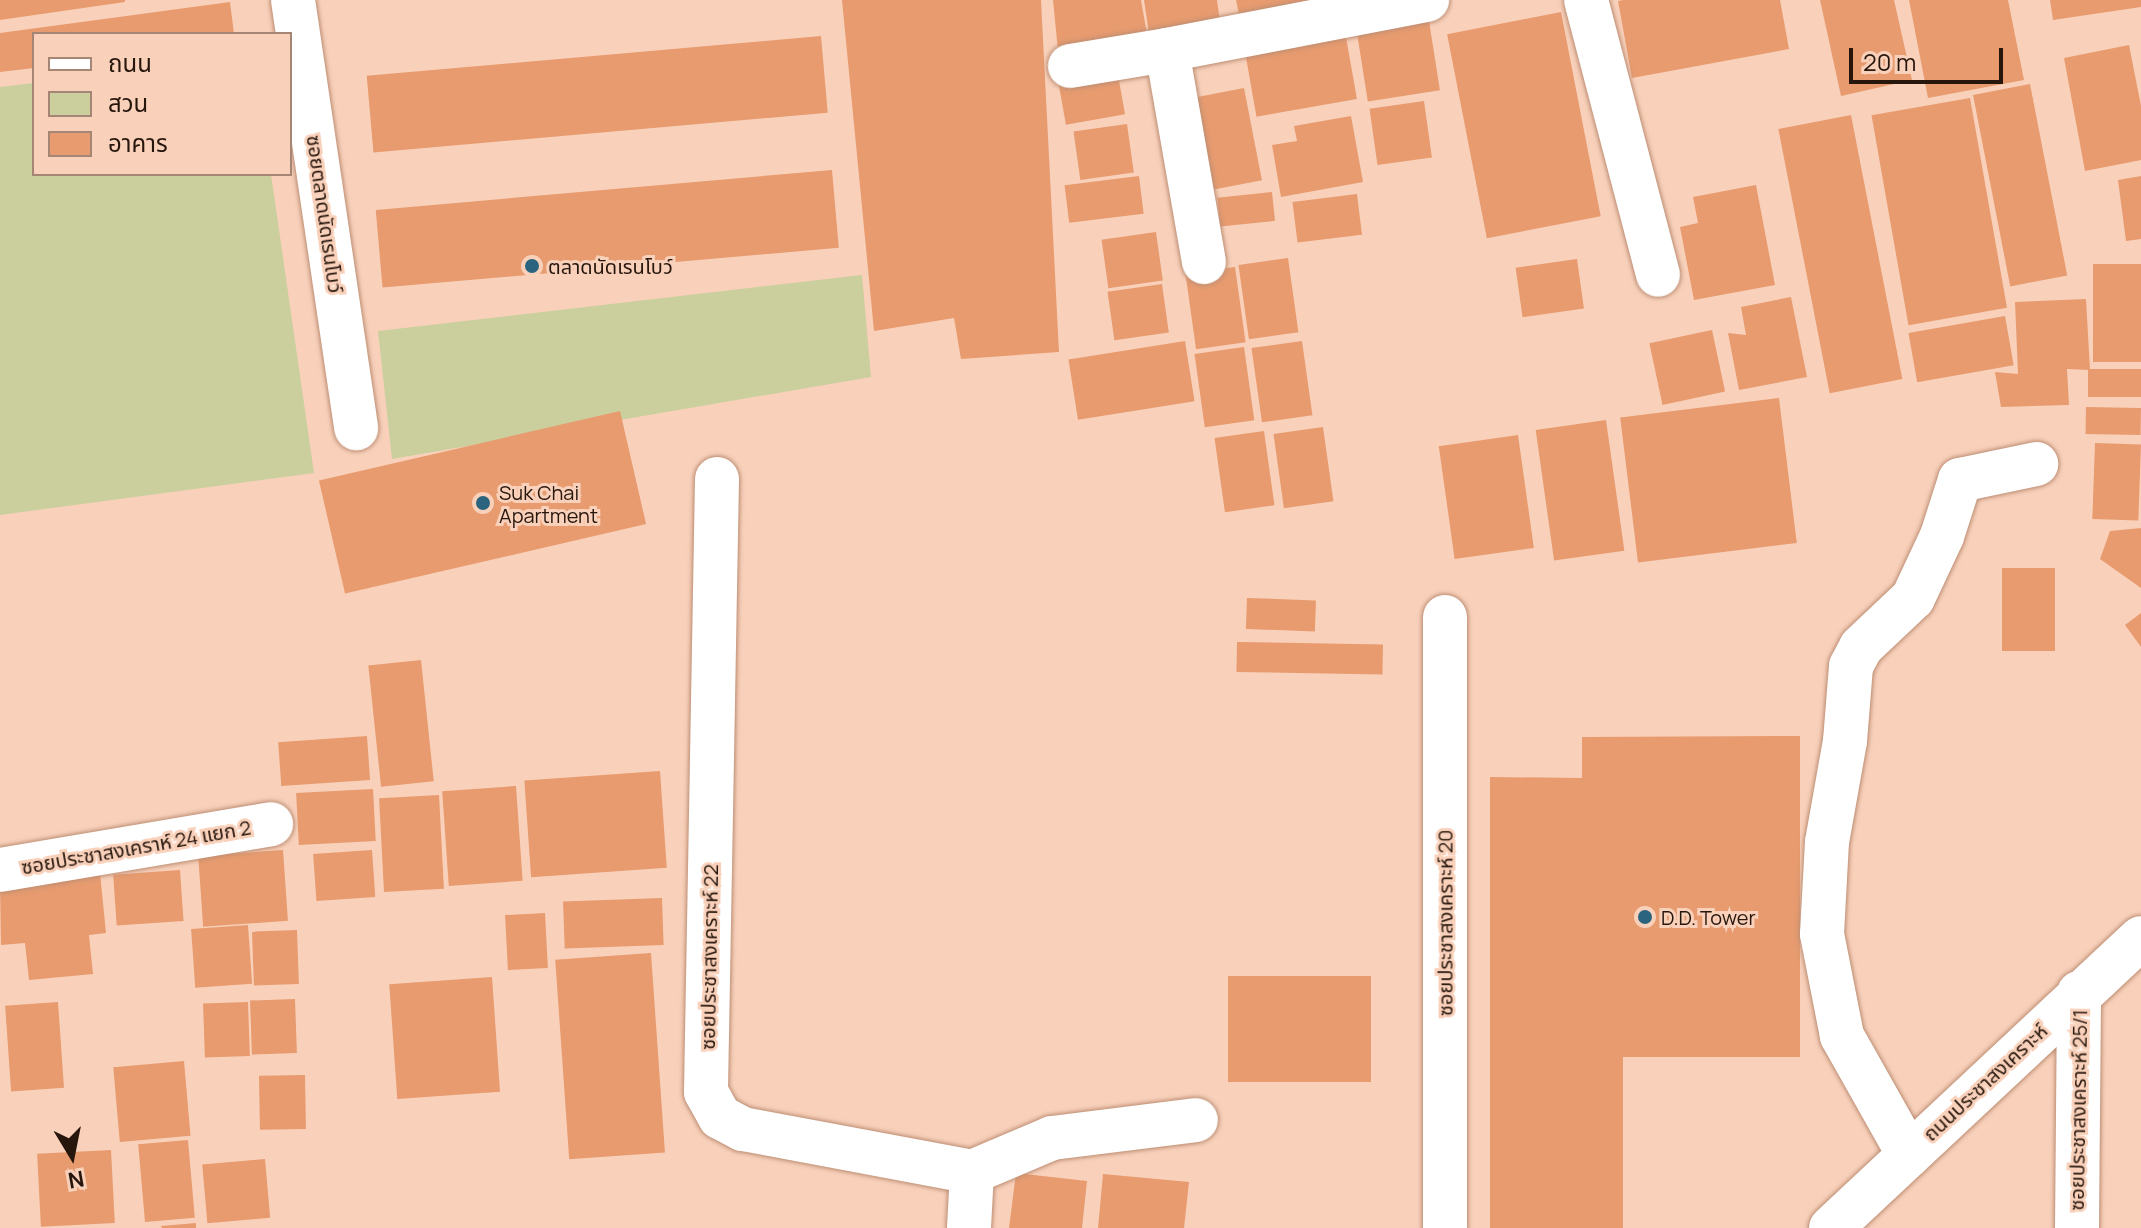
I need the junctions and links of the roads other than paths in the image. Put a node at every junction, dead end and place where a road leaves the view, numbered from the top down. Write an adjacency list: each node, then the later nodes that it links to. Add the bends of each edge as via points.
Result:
1 (293, 0): 8 (street, ซอยตลาดนัดเรนโบว์)
2 (1427, 0): 4 (street)
3 (1586, 0): 7 (street)
4 (1167, 50): 5 (street); 6 (street)
5 (1070, 66)
6 (1204, 262)
7 (1658, 275)
8 (356, 428)
9 (2036, 464): 17 (street, via 1960,480 1913,598 1861,647 1851,666 1845,741 1827,842 1822,934 1842,1036)
10 (717, 479): 18 (street, ซอยประชาสงเคราะห์ 22, via 706,1092 720,1117 743,1129)
11 (1445, 617): 20 (street, ซอยประชาสงเคราะห์ 20)
12 (271, 824): 13 (street, ซอยประชาสงเคราห์ 24 แยก 2)
13 (0, 870)
14 (2141, 938): 15 (street, ถนนประชาสงเคราะห์)
15 (2079, 993): 17 (street, ถนนประชาสงเคราะห์); 22 (street, ซอยประชาสงเคราะห์ 25/1)
16 (1196, 1120): 18 (street, via 1052,1138)
17 (1909, 1155): 21 (street, ถนนประชาสงเคราะห์)
18 (972, 1172): 19 (street)
19 (969, 1228)
20 (1445, 1228)
21 (1831, 1228)
22 (2077, 1228)

